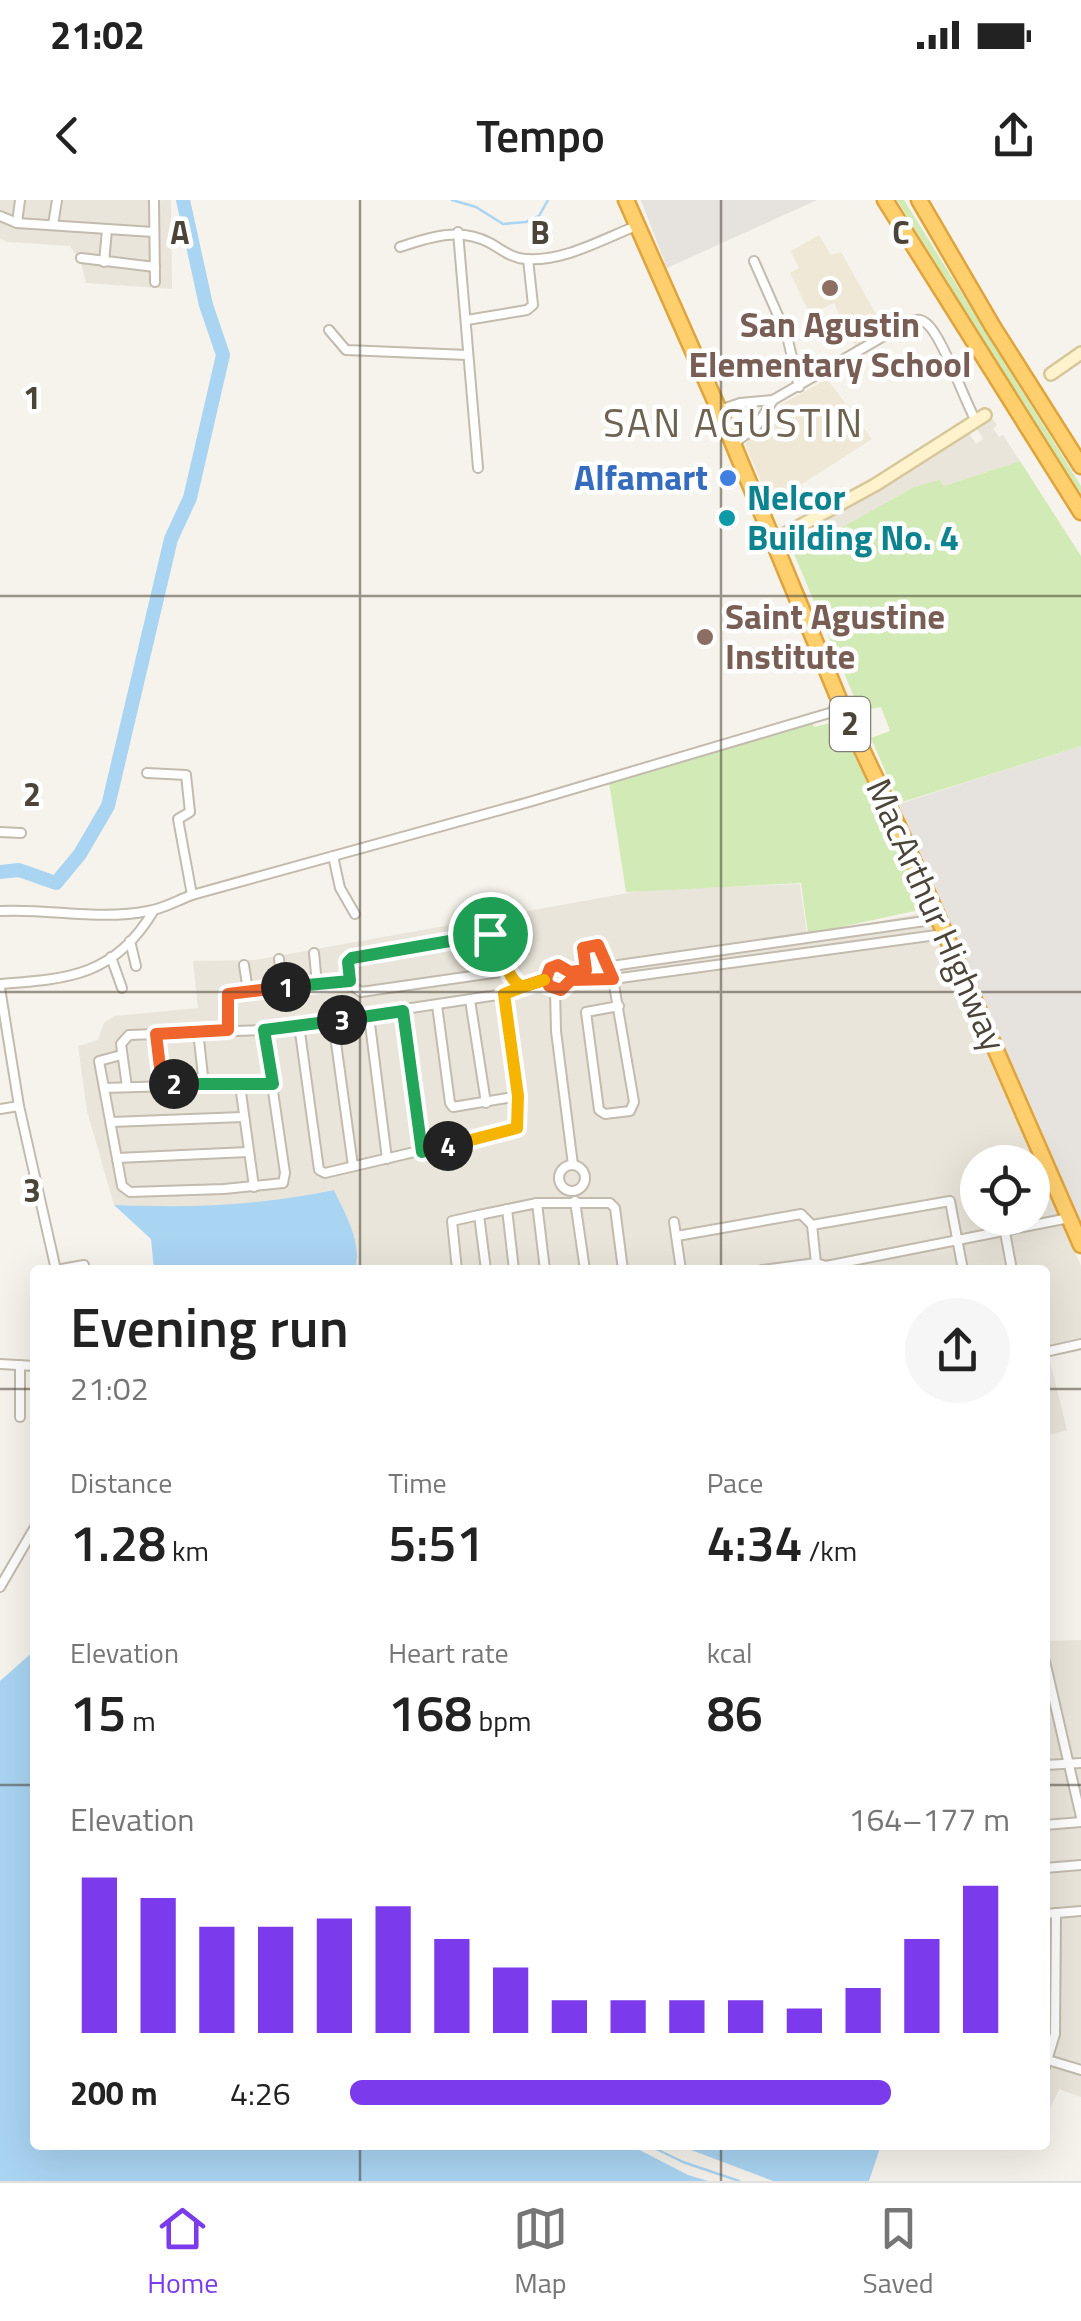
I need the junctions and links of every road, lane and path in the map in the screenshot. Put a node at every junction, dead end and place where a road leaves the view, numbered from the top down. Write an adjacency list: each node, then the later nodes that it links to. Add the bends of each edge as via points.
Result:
1 (20, 200): 8 (street)
2 (57, 200): 9 (street)
3 (154, 200): 12 (street)
4 (626, 200): 10 (highway, MacArthur Highway / 2)
5 (885, 200): 33 (highway)
6 (919, 200): 31 (highway)
7 (0, 216): 8 (street)
8 (17, 223): 9 (street)
9 (54, 225): 11 (street)
10 (636, 226): 16 (street, via 568,254); 28 (highway, MacArthur Highway / 2)
11 (106, 230): 12 (street); 17 (street)
12 (154, 232): 19 (street)
13 (458, 232): 14 (street); 16 (street); 21 (street)
14 (400, 247)
15 (82, 258): 17 (street)
16 (528, 259): 21 (street, via 533,305)
17 (104, 262): 19 (street)
18 (754, 262): 26 (street, via 786,336)
19 (155, 266): 20 (street)
20 (155, 282)
21 (468, 320): 24 (street)
22 (329, 330): 24 (street, via 346,350)
23 (1081, 353): 25 (main road)
24 (468, 355): 32 (street)
25 (1051, 374)
26 (799, 387): 27 (street); 29 (street, via 919,320)
27 (773, 400): 28 (street); 30 (street, via 756,427)
28 (719, 410): 30 (highway, MacArthur Highway / 2)
29 (980, 418): 34 (main road)
30 (732, 445): 34 (highway, MacArthur Highway / 2)
31 (1081, 466)
32 (478, 468)
33 (1081, 512)
34 (774, 540): 35 (highway, MacArthur Highway / 2)
35 (843, 709): 39 (street); 45 (highway, MacArthur Highway / 2)
36 (147, 773): 40 (street, via 186,774 190,812 178,819)
37 (0, 832): 38 (street)
38 (21, 833)
39 (333, 856): 40 (street); 43 (street, via 340,888)
40 (192, 895): 41 (street)
41 (154, 910): 42 (street); 48 (street)
42 (0, 912)
43 (356, 914)
44 (916, 924): 45 (street); 46 (street); 47 (street)
45 (942, 926): 47 (street); 110 (highway, MacArthur Highway / 2)
46 (872, 930): 49 (street); 50 (street)
47 (919, 937): 49 (street)
48 (130, 941): 52 (street); 56 (street)
49 (875, 943): 53 (street)
50 (767, 945): 53 (street); 57 (street)
51 (314, 953): 64 (street)
52 (111, 958): 65 (street, via 74,978); 67 (street)
53 (768, 958): 62 (street)
54 (279, 959): 68 (street)
55 (244, 965): 70 (street)
56 (136, 966)
57 (606, 968): 59 (street); 59 (street, via 602,948 588,945); 62 (street)
58 (507, 970): 63 (street, via 361,992); 63 (street, via 497,934 352,958); 66 (street)
59 (586, 970): 60 (street)
60 (571, 976): 61 (street, via 562,965); 62 (street); 69 (street, via 566,989)
61 (546, 979): 66 (street); 69 (street)
62 (613, 979): 74 (street)
63 (350, 981): 64 (street)
64 (318, 984): 68 (street)
65 (0, 986): 84 (street)
66 (522, 987): 71 (street)
67 (122, 988)
68 (282, 988): 70 (street)
69 (555, 990): 103 (street)
70 (248, 991): 79 (street, via 228,994)
71 (504, 994): 72 (street); 92 (street)
72 (470, 1000): 73 (street); 93 (street)
73 (437, 1005): 75 (street); 93 (street, via 450,1103)
74 (619, 1006): 74 (street, via 634,1106 605,1114 586,1012)
75 (403, 1011): 76 (street); 99 (street)
76 (369, 1016): 77 (street); 101 (street)
77 (334, 1021): 78 (street); 102 (street)
78 (299, 1026): 80 (street); 102 (street, via 319,1170)
79 (228, 1030): 80 (street); 81 (street)
80 (264, 1030): 88 (street)
81 (198, 1031): 82 (street); 89 (street)
82 (156, 1034): 83 (street, via 128,1035); 86 (street)
83 (121, 1055): 90 (street, via 100,1061); 91 (street)
84 (12, 1066): 85 (street); 94 (street)
85 (0, 1067)
86 (162, 1084): 89 (street); 91 (street)
87 (240, 1084): 88 (street); 89 (street); 96 (street)
88 (273, 1084): 104 (street, via 286,1178)
89 (204, 1085)
90 (104, 1088): 91 (street); 97 (street)
91 (127, 1088)
92 (518, 1096): 93 (street); 99 (street, via 517,1128)
93 (486, 1103)
94 (19, 1106): 95 (street); 120 (street)
95 (0, 1109)
96 (243, 1117): 97 (street); 98 (street)
97 (112, 1122): 100 (street)
98 (248, 1152): 100 (street); 104 (street)
99 (422, 1152): 101 (street)
100 (117, 1158): 104 (street, via 122,1186 130,1192)
101 (387, 1158): 102 (street)
102 (353, 1166)
103 (573, 1166): 105 (street, via 586,1180); 105 (street, via 559,1180)
104 (254, 1187)
105 (575, 1191): 107 (street)
106 (537, 1203): 107 (street); 108 (street); 124 (street)
107 (576, 1204): 125 (street); 126 (street, via 614,1205)
108 (506, 1210): 109 (street); 123 (street)
109 (479, 1214): 121 (street, via 452,1221); 122 (street)
110 (1069, 1218): 112 (street); 118 (highway, MacArthur Highway / 2)
111 (674, 1222): 116 (street)
112 (1050, 1222)
113 (812, 1225): 116 (street, via 801,1214); 117 (street, via 950,1201); 119 (street)
114 (987, 1235): 117 (street)
115 (1006, 1235): 132 (street)
116 (677, 1236): 127 (street)
117 (958, 1240): 130 (street); 131 (street)
118 (1081, 1245)
119 (816, 1263): 128 (street); 129 (street)
120 (55, 1265)
121 (456, 1265)
122 (485, 1265)
123 (513, 1265)
124 (544, 1265)
125 (584, 1265)
126 (622, 1265)
127 (680, 1265)
128 (801, 1265)
129 (820, 1265)
130 (841, 1265)
131 (962, 1265)
132 (1011, 1265)
133 (1081, 1344): 134 (street)
134 (1050, 1351)
135 (0, 1364): 136 (street)
136 (20, 1365): 137 (street); 138 (street)
137 (30, 1366)
138 (20, 1417)
139 (30, 1536): 140 (street)
140 (0, 1587)
141 (1050, 1705): 144 (street)
142 (1081, 1763): 144 (street)
143 (1050, 1764): 144 (street)
144 (1067, 1764): 145 (street)
145 (1081, 1820): 146 (street)
146 (1050, 1824)
147 (1081, 1865): 148 (street)
148 (1050, 1868)
149 (1081, 1912): 150 (street)
150 (1056, 1913): 151 (street); 152 (street)
151 (1050, 1914)
152 (1050, 2051)
153 (1050, 2065): 154 (street)
154 (1081, 2070)

